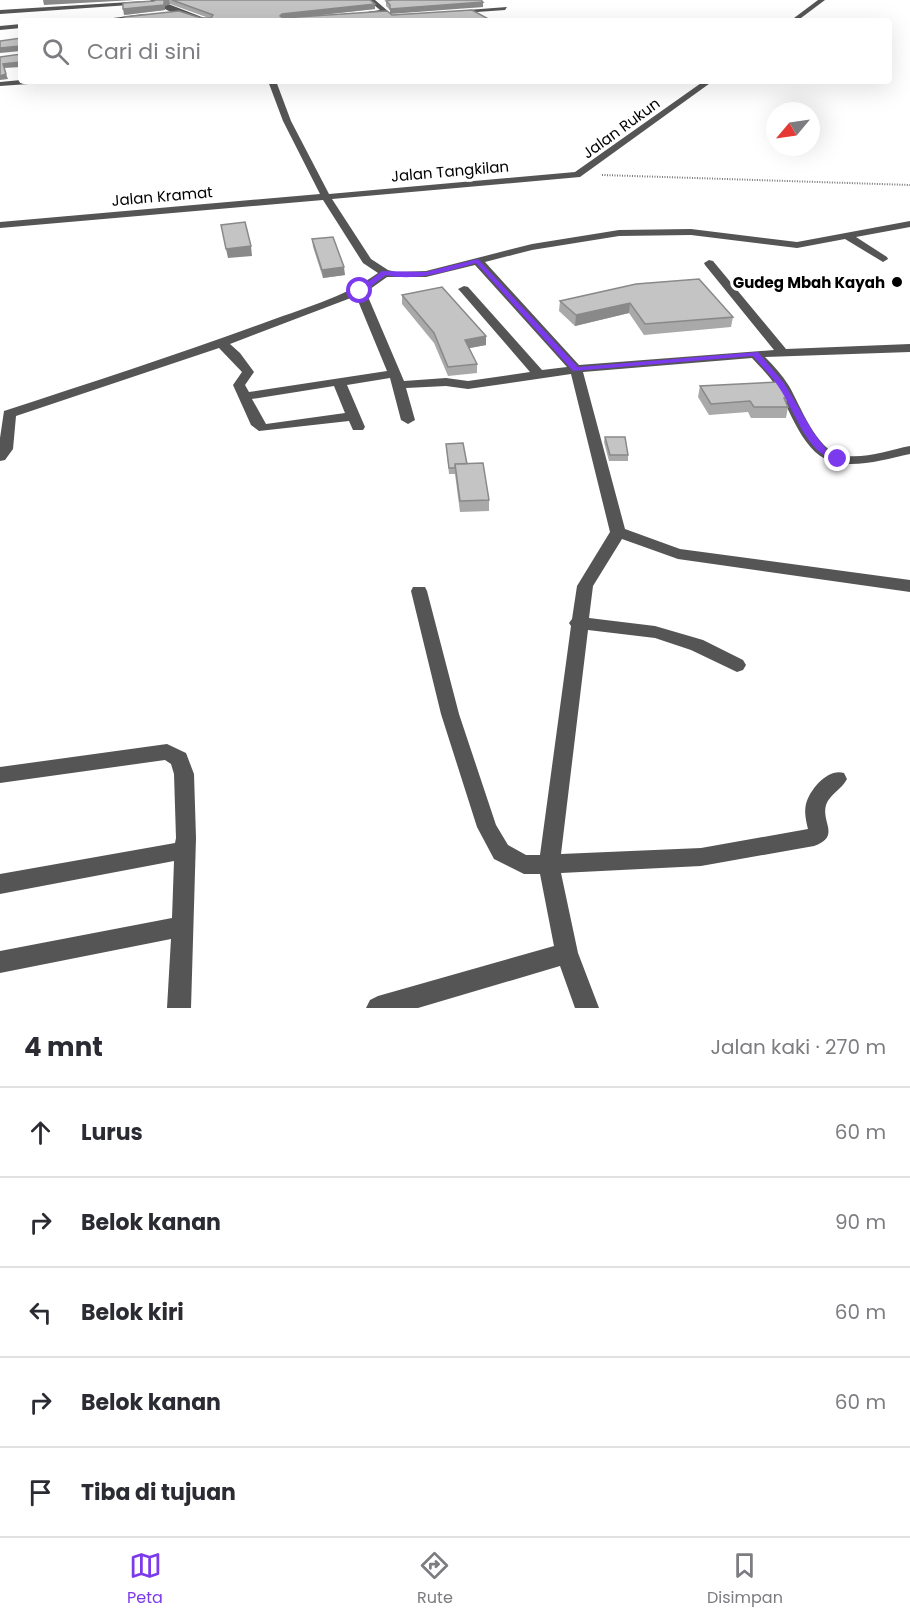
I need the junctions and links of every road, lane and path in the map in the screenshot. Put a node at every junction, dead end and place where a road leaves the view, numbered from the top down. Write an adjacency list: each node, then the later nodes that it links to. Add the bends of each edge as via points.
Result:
1 (6, 0): 7 (street)
2 (495, 0): 10 (street, via 508,11)
3 (822, 0): 15 (street)
4 (154, 1): 7 (street); 8 (street)
5 (374, 2): 6 (street); 10 (street)
6 (385, 3)
7 (3, 12): 11 (street)
8 (179, 12): 12 (street); 13 (street)
9 (361, 14): 10 (street)
10 (389, 14): 14 (street)
11 (0, 17)
12 (129, 18)
13 (199, 18)
14 (394, 18)
15 (797, 18)
16 (18, 26): 17 (street)
17 (0, 28)
18 (18, 83): 19 (street)
19 (0, 84)
20 (273, 84): 24 (street, via 287,121)
21 (705, 84): 22 (street, Jalan Rukun)
22 (577, 175): 23 (path); 24 (street, Jalan Tangkilan)
23 (910, 185)
24 (327, 197): 26 (street, Jalan Kramat); 31 (street, via 367,261)
25 (910, 224): 27 (street)
26 (0, 225)
27 (847, 236): 28 (street); 29 (street, via 796,245 691,232 619,233 532,247)
28 (883, 259)
29 (478, 261): 31 (street, via 426,274); 38 (street)
30 (709, 263): 36 (street)
31 (385, 273): 33 (street)
32 (464, 289): 39 (street)
33 (360, 291): 34 (street); 40 (street)
34 (221, 343): 42 (street, via 248,372 239,385); 43 (street)
35 (910, 348): 36 (street)
36 (783, 353): 37 (street)
37 (755, 354): 38 (street); 45 (street, via 781,384 826,455 849,459)
38 (576, 369): 39 (street); 47 (street)
39 (539, 375): 40 (street, via 468,385)
40 (396, 380): 41 (street); 44 (street)
41 (339, 382): 42 (street); 42 (street, via 355,421 264,428 258,425)
42 (245, 396)
43 (5, 415): 46 (street, via 6,449)
44 (408, 420)
45 (910, 450)
46 (0, 457)
47 (618, 532): 48 (street, via 678,554); 50 (street, via 585,586)
48 (910, 586)
49 (419, 591): 55 (street, via 450,714 487,827 501,852 524,866)
50 (578, 623): 51 (street, via 655,632 697,645); 55 (street)
51 (738, 665)
52 (0, 775): 54 (street, via 167,752 179,759 184,774)
53 (837, 779): 55 (street, via 817,799 814,810 819,832 814,837 701,857)
54 (186, 850): 56 (street); 57 (street)
55 (549, 865): 58 (street)
56 (0, 884)
57 (183, 926): 59 (street); 60 (street)
58 (567, 953): 61 (street); 62 (street)
59 (0, 962)
60 (179, 1008)
61 (378, 1008)
62 (587, 1008)

